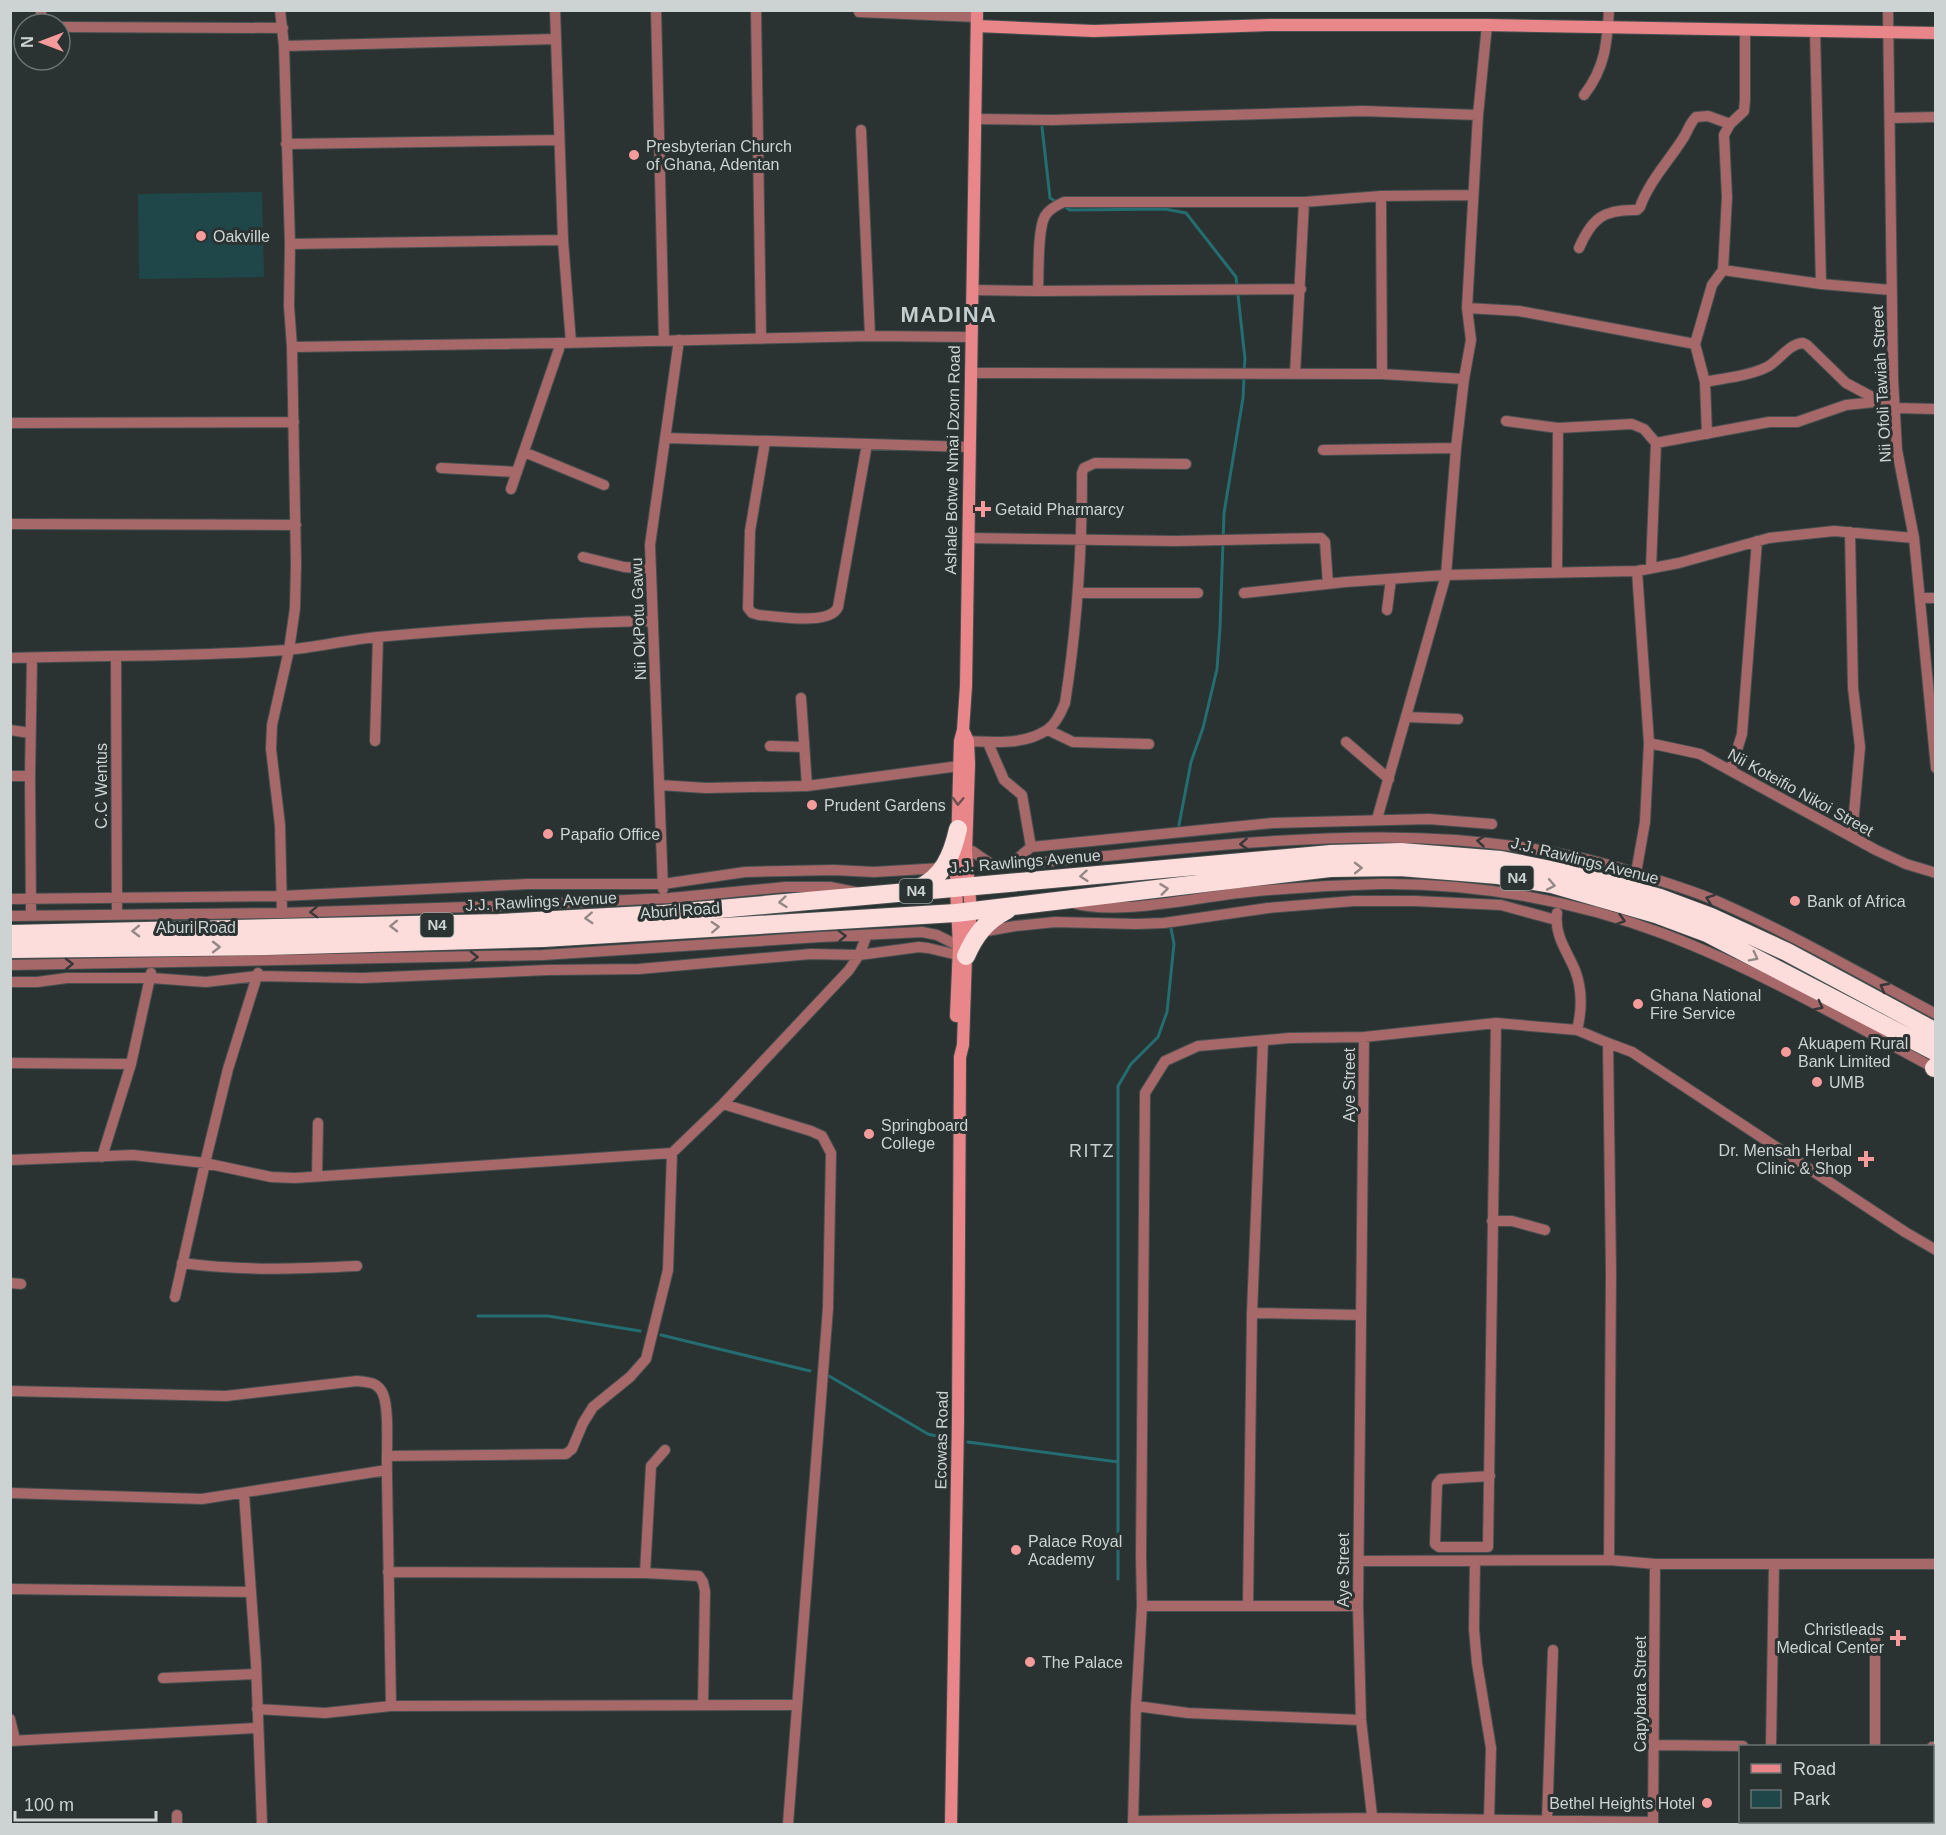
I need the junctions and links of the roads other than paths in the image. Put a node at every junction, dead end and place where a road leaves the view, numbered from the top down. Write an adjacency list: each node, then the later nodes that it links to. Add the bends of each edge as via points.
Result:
1 (280, 10): 11 (street)
2 (555, 10): 17 (street)
3 (656, 10): 44 (street)
4 (756, 10): 43 (street)
5 (1609, 10): 12 (street)
6 (1888, 10): 15 (street, Nii Ofoli Tawiah Street)
7 (859, 12): 8 (street)
8 (977, 18): 9 (street, via 1094,31 1270,25); 23 (street, Ashale Botwe Nmai Dzorn Road)
9 (1487, 25): 12 (street); 20 (street)
10 (72, 27): 11 (street)
11 (283, 28): 18 (street)
12 (1608, 28): 13 (street); 19 (street, via 1606,52 1596,80)
13 (1745, 30): 14 (street); 24 (street, via 1746,100 1744,111)
14 (1815, 30): 15 (street); 35 (street)
15 (1888, 32): 16 (street); 22 (street, Nii Ofoli Tawiah Street)
16 (1935, 33)
17 (556, 39): 18 (street); 26 (street)
18 (284, 46): 27 (street)
19 (1584, 95)
20 (1478, 115): 23 (street, via 1363,111); 28 (street)
21 (1935, 117): 22 (street)
22 (1890, 118): 38 (street, Nii Ofoli Tawiah Street)
23 (976, 119): 36 (street, Ashale Botwe Nmai Dzorn Road)
24 (1730, 124): 33 (street, via 1708,116 1696,117 1660,169 1640,207 1618,209 1598,218 1586,231); 34 (street, via 1724,135)
25 (861, 130): 41 (street)
26 (558, 140): 27 (street); 31 (street)
27 (286, 144): 32 (street)
28 (1473, 195): 29 (street); 40 (street)
29 (1381, 196): 30 (street); 51 (street)
30 (1304, 202): 37 (street); 39 (street, via 1064,202 1045,216)
31 (563, 240): 32 (street); 46 (street)
32 (290, 244): 48 (street)
33 (1579, 248)
34 (1723, 270): 35 (street); 47 (street, via 1712,285)
35 (1821, 284): 38 (street)
36 (972, 290): 39 (street); 42 (street, Ashale Botwe Nmai Dzorn Road)
37 (1301, 290): 39 (street); 50 (street)
38 (1891, 290): 55 (street, Nii Ofoli Tawiah Street)
39 (1038, 291)
40 (1467, 308): 47 (street, via 1519,311); 52 (street, via 1471,340)
41 (870, 336): 42 (street); 43 (street)
42 (970, 337): 49 (street, Ashale Botwe Nmai Dzorn Road)
43 (761, 339): 45 (street)
44 (664, 340): 45 (street); 46 (street)
45 (679, 340): 62 (street, Nii OkPotu Gawu)
46 (566, 343): 48 (street); 69 (street)
47 (1695, 344): 53 (street)
48 (292, 346): 58 (street)
49 (970, 373): 50 (street); 66 (street, Ashale Botwe Nmai Dzorn Road)
50 (1295, 374): 51 (street)
51 (1382, 374): 52 (street)
52 (1464, 379): 67 (street)
53 (1705, 382): 54 (street, via 1764,369 1792,347 1803,344 1846,383); 61 (street)
54 (1878, 400): 55 (street); 61 (street, via 1846,405 1797,422 1769,422)
55 (1895, 404): 56 (street); 80 (street, Nii Ofoli Tawiah Street, via 1897,450)
56 (1935, 409)
57 (1506, 421): 60 (street)
58 (294, 422): 59 (street); 76 (street)
59 (10, 423)
60 (1558, 428): 64 (street, via 1632,424 1644,429); 86 (street)
61 (1707, 434): 64 (street)
62 (665, 438): 63 (street); 84 (street, Nii OkPotu Gawu, via 654,506)
63 (765, 442): 65 (street); 65 (street, via 750,531 748,608 759,615 819,619 838,607)
64 (1656, 443): 83 (street)
65 (867, 444): 66 (street)
66 (969, 447): 78 (street, Ashale Botwe Nmai Dzorn Road)
67 (1456, 448): 68 (street); 87 (street)
68 (1323, 450)
69 (524, 452): 72 (street); 73 (street)
70 (1186, 464): 79 (street, via 1095,463 1084,468)
71 (441, 468): 72 (street)
72 (517, 472): 74 (street)
73 (604, 485)
74 (511, 489)
75 (10, 524): 76 (street)
76 (296, 525): 98 (street, via 295,608)
77 (1850, 532): 80 (street); 81 (street); 128 (street, via 1853,688 1860,747)
78 (968, 538): 79 (street); 109 (street, Ashale Botwe Nmai Dzorn Road)
79 (1082, 538): 89 (street, via 1321,538 1325,542); 90 (street)
80 (1914, 538): 93 (street, Nii Ofoli Tawiah Street)
81 (1757, 541): 83 (street); 119 (street, via 1742,734)
82 (583, 557): 84 (street)
83 (1651, 568): 85 (street)
84 (651, 569): 96 (street, Nii OkPotu Gawu)
85 (1637, 571): 86 (street); 113 (street)
86 (1557, 572): 87 (street)
87 (1446, 575): 88 (street); 104 (street)
88 (1391, 579): 89 (street); 95 (street)
89 (1328, 584): 92 (street)
90 (1078, 593): 91 (street); 107 (street, via 1065,703)
91 (1198, 593)
92 (1244, 593)
93 (1921, 598): 94 (street); 103 (street, Nii Ofoli Tawiah Street)
94 (1935, 598)
95 (1387, 610)
96 (653, 621): 97 (street); 123 (street, Nii OkPotu Gawu)
97 (378, 637): 98 (street); 110 (street)
98 (289, 650): 99 (street); 141 (street, via 272,725 271,749 280,825)
99 (116, 657): 101 (street); 144 (street, C.C Wentus)
100 (10, 658): 101 (street)
101 (32, 658): 108 (street)
102 (801, 698): 116 (street)
103 (1932, 705): 118 (street, Nii Ofoli Tawiah Street)
104 (1406, 717): 105 (street); 122 (street)
105 (1458, 719)
106 (10, 730): 108 (street)
107 (1048, 730): 112 (street, via 1011,742); 114 (street, via 1073,742)
108 (30, 733): 121 (street)
109 (964, 737): 112 (street); 117 (street); 131 (street, via 969,774)
110 (375, 741)
111 (1346, 742): 122 (street)
112 (988, 743): 129 (street, via 1004,780 1022,795)
113 (1649, 743): 119 (street, Nii Koteifio Nikoi Street, via 1700,754); 134 (street, via 1646,822)
114 (1149, 744)
115 (770, 746): 116 (street)
116 (804, 747): 124 (street)
117 (959, 766): 124 (street); 127 (street, one-way to 127)
118 (1935, 768)
119 (1731, 770): 128 (street, Nii Koteifio Nikoi Street)
120 (10, 776): 121 (street)
121 (30, 776): 143 (street)
122 (1389, 779): 125 (street)
123 (659, 785): 124 (street); 137 (street, Nii OkPotu Gawu)
124 (807, 786)
125 (1377, 819): 126 (street); 129 (street, via 1273,823)
126 (1492, 824)
127 (958, 829): 133 (highway, via 954,850); 146 (street)
128 (1852, 836): 135 (street, Nii Koteifio Nikoi Street, via 1906,864)
129 (1031, 847): 132 (street)
130 (1278, 850): 132 (street, one-way to 132); 134 (street, one-way to 130, via 1510,844 1440,838 1330,838); 138 (highway, J.J. Rawlings Avenue / N4, via 1331,854 1401,852 1501,860); 146 (highway, J.J. Rawlings Avenue / N4, one-way to 146, via 1044,879)
131 (966, 851): 132 (street, via 991,864); 146 (street)
132 (1011, 865)
133 (944, 868): 137 (street, via 755,872); 139 (highway, via 929,884)
134 (1636, 873): 138 (street)
135 (1935, 873)
136 (1448, 879): 147 (highway, J.J. Rawlings Avenue / N4, one-way to 136, via 1330,868 1400,867); 148 (street); 162 (highway, J.J. Rawlings Avenue / N4, one-way to 162, via 1498,875 1573,889 1707,933)
137 (663, 884): 141 (street, via 528,884); 145 (street, Nii OkPotu Gawu)
138 (1662, 890): 172 (street, one-way to 138, via 1761,921 1718,902); 175 (highway, J.J. Rawlings Avenue / N4)
139 (913, 891): 140 (highway, J.J. Rawlings Avenue / N4); 146 (highway, J.J. Rawlings Avenue / N4)
140 (862, 895): 145 (street, via 830,886); 153 (highway, J.J. Rawlings Avenue / N4, one-way to 153, via 663,914)
141 (281, 896): 144 (street); 150 (street)
142 (10, 898): 143 (street)
143 (31, 898): 144 (street); 152 (street)
144 (117, 898): 151 (street, C.C Wentus)
145 (663, 898): 153 (street)
146 (963, 899): 149 (highway, Aburi Road / N4); 160 (highway, Aburi Road / N4, one-way to 146, via 902,916); 165 (street, Ecowas Road)
147 (1064, 900): 149 (highway, Aburi Road / N4)
148 (1558, 903): 155 (street); 162 (street, one-way to 162)
149 (1014, 906): 157 (highway)
150 (282, 913): 151 (street); 153 (street, one-way to 150)
151 (117, 914): 156 (street)
152 (31, 915): 154 (street); 156 (street)
153 (499, 915): 156 (highway, J.J. Rawlings Avenue / N4, one-way to 156)
154 (10, 916)
155 (1556, 920): 157 (street, via 1501,905 1354,902 1164,923 1055,922); 174 (street, via 1581,995)
156 (55, 924): 158 (highway, J.J. Rawlings Avenue / N4)
157 (978, 933): 165 (highway)
158 (10, 934)
159 (867, 935): 160 (street, one-way to 159); 163 (street); 165 (street, via 937,935)
160 (657, 940): 164 (highway, Aburi Road / N4, one-way to 160, via 543,938); 166 (street, one-way to 160, via 543,955)
161 (10, 949): 164 (highway, Aburi Road / N4)
162 (1729, 953): 181 (highway, J.J. Rawlings Avenue / N4, one-way to 181)
163 (859, 955): 165 (street, via 919,947); 169 (street, via 811,954 639,969 417,977); 182 (street)
164 (90, 956): 167 (street); 168 (street, one-way to 164)
165 (960, 957): 241 (street, Ecowas Road, via 963,1046)
166 (263, 961): 167 (street); 169 (street)
167 (152, 964): 170 (street)
168 (10, 965)
169 (257, 976): 170 (street, via 206,982); 187 (street)
170 (151, 978): 171 (street); 180 (street)
171 (10, 982)
172 (1935, 1014)
173 (1496, 1023): 174 (street, Aye Street); 176 (street, Aye Street); 189 (street)
174 (1577, 1030): 178 (street, Aye Street)
175 (1935, 1032)
176 (1364, 1037): 177 (street); 196 (street, Aye Street)
177 (1263, 1041): 195 (street); 215 (street, via 1198,1046 1165,1061 1145,1093)
178 (1608, 1043): 191 (street, Aye Street, via 1632,1052); 204 (street)
179 (10, 1063): 180 (street)
180 (131, 1064): 185 (street)
181 (1935, 1064)
182 (723, 1104): 184 (street); 222 (street, via 812,1131 822,1136 831,1153 828,1308)
183 (318, 1123): 188 (street)
184 (672, 1153): 188 (street); 199 (street, via 668,1270 646,1359 593,1407 572,1449 566,1454)
185 (102, 1157): 186 (street); 187 (street, via 133,1155)
186 (10, 1160)
187 (205, 1163): 188 (street, via 271,1177); 192 (street)
188 (317, 1176)
189 (1492, 1221): 190 (street, via 1512,1221); 201 (street)
190 (1545, 1230)
191 (1935, 1250)
192 (182, 1263): 193 (street, via 216,1268); 194 (street)
193 (357, 1266)
194 (175, 1296)
195 (1252, 1313): 196 (street); 214 (street)
196 (1360, 1315): 205 (street, Aye Street)
197 (10, 1391): 199 (street, via 225,1396 369,1382 379,1386 384,1396)
198 (665, 1450): 211 (street, via 651,1466)
199 (387, 1456): 200 (street)
200 (387, 1470): 203 (street); 210 (street)
201 (1490, 1476): 201 (street, via 1441,1479 1437,1484 1435,1544 1488,1547)
202 (10, 1493): 203 (street, via 202,1499)
203 (244, 1493): 213 (street)
204 (1609, 1560): 206 (street); 207 (street)
205 (1359, 1561): 206 (street); 216 (street, Aye Street)
206 (1475, 1561): 234 (street, via 1474,1629 1491,1748)
207 (1655, 1564): 208 (street); 230 (street, Capybara Street)
208 (1774, 1564): 209 (street); 231 (street)
209 (1935, 1564)
210 (388, 1572): 211 (street); 223 (street)
211 (645, 1573): 221 (street, via 699,1576 703,1582)
212 (10, 1589): 213 (street)
213 (251, 1592): 219 (street)
214 (1248, 1605): 215 (street); 216 (street)
215 (1142, 1606): 224 (street)
216 (1358, 1606): 227 (street, Aye Street)
217 (1875, 1631): 232 (street)
218 (1553, 1650): 236 (street)
219 (256, 1674): 220 (street); 225 (street)
220 (163, 1678)
221 (703, 1705): 222 (street); 223 (street)
222 (797, 1705): 240 (street)
223 (391, 1706): 225 (street, via 325,1713)
224 (1136, 1707): 227 (street); 237 (street)
225 (256, 1709): 228 (street)
226 (10, 1719): 229 (street)
227 (1361, 1720): 235 (street, Aye Street)
228 (258, 1728): 229 (street); 239 (street)
229 (13, 1741)
230 (1655, 1745): 233 (street); 238 (street, Capybara Street)
231 (1771, 1745)
232 (1875, 1745)
233 (1739, 1746)
234 (1489, 1820): 235 (street); 236 (street)
235 (1373, 1821): 237 (street)
236 (1547, 1821): 238 (street)
237 (1133, 1823)
238 (1653, 1823)
239 (262, 1824)
240 (788, 1824)
241 (951, 1824)

